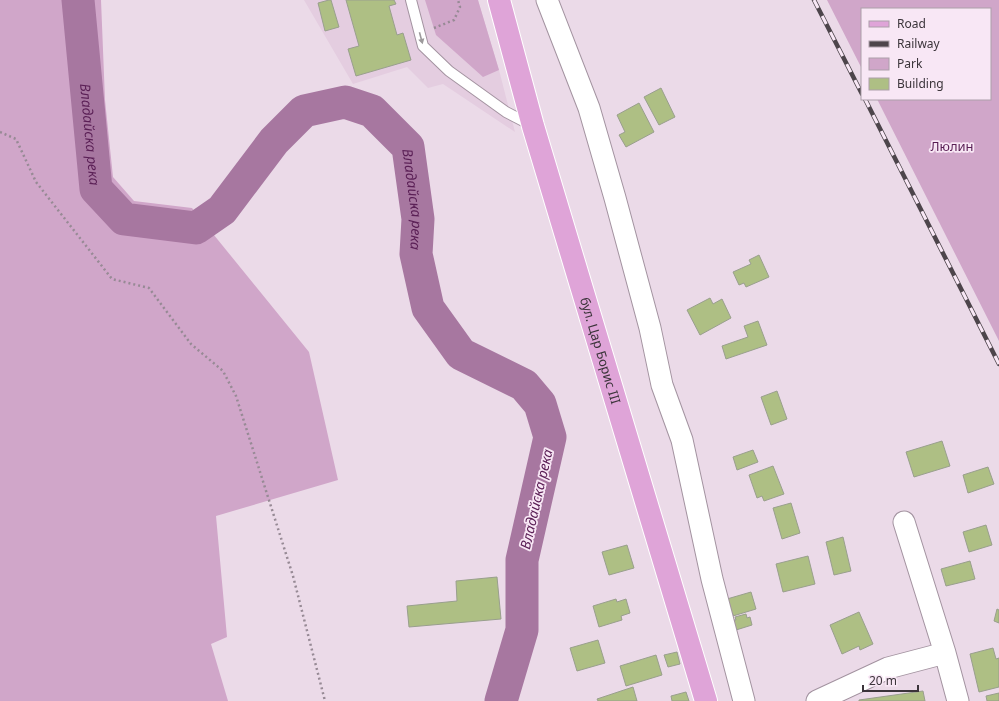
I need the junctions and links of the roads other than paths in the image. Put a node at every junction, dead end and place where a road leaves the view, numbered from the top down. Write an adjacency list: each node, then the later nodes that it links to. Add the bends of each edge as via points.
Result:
1 (411, 0): 4 (lane, one-way to 4, via 423,46 449,72 506,112)
2 (499, 0): 4 (main road, бул. Цар Борис III)
3 (547, 0): 8 (street, via 589,108 613,191 650,328 662,385 682,440 712,579)
4 (533, 126): 7 (main road, бул. Цар Борис III)
5 (904, 522): 6 (street)
6 (945, 653): 9 (street, via 888,668); 10 (street)
7 (706, 701)
8 (744, 701)
9 (817, 701)
10 (958, 701)

